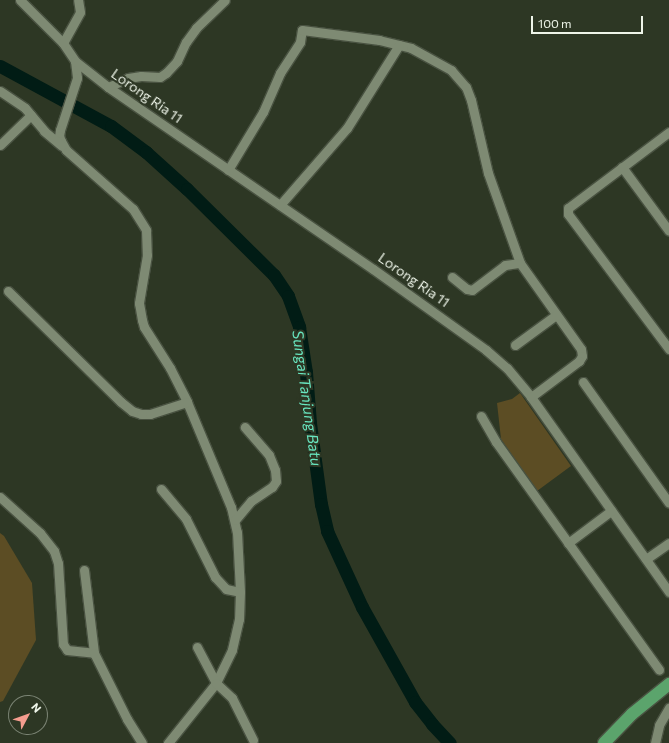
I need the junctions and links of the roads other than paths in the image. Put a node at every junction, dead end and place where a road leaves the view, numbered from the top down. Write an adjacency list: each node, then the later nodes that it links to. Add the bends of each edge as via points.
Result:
1 (20, 0): 4 (street)
2 (78, 0): 4 (street, via 80,12)
3 (225, 0): 7 (street, via 196,28 177,61 166,73 160,77 128,78)
4 (63, 43): 6 (street)
5 (399, 45): 14 (street, via 302,30 300,42 280,73 263,112); 15 (street, via 347,128); 17 (street, via 439,62 451,70 466,87 488,173)
6 (74, 61): 7 (street, Lorong Ria 11); 12 (street, via 77,78 59,136)
7 (108, 87): 14 (street, Lorong Ria 11)
8 (0, 91): 9 (street)
9 (31, 115): 11 (street); 12 (street, via 44,131)
10 (669, 132): 13 (street)
11 (0, 145)
12 (66, 150): 25 (street, via 133,209 146,230 147,255 139,303 142,320)
13 (622, 167): 16 (street); 22 (street, via 572,204 568,208 568,214)
14 (228, 170): 15 (street, Lorong Ria 11)
15 (280, 205): 24 (street, Lorong Ria 11, via 486,350 507,368)
16 (669, 231)
17 (520, 263): 18 (street, via 505,265 472,290); 20 (street)
18 (452, 277)
19 (8, 291): 25 (street, via 132,411 150,414)
20 (556, 315): 21 (street); 24 (street, via 581,349 582,356 579,361)
21 (515, 345)
22 (669, 349)
23 (583, 382): 30 (street)
24 (531, 397): 31 (street, Lorong Ria 11)
25 (187, 402): 32 (street)
26 (481, 416): 33 (street, via 496,442)
27 (245, 427): 32 (street, via 269,455 276,481 272,487 251,501)
28 (162, 489): 37 (street, via 186,519 215,578 226,589)
29 (0, 497): 40 (street, via 40,533 54,551 58,563 63,644 67,650)
30 (669, 503)
31 (611, 511): 33 (street); 35 (street, Lorong Ria 11)
32 (234, 520): 37 (street)
33 (568, 543): 41 (street)
34 (669, 543): 35 (street)
35 (646, 559): 38 (street, Lorong Ria 11)
36 (84, 570): 40 (street)
37 (240, 592): 42 (street, via 236,636 228,661)
38 (669, 592)
39 (197, 647): 42 (street)
40 (94, 653): 46 (street, via 127,720)
41 (659, 670)
42 (216, 683): 45 (street, via 232,698); 47 (street)
43 (669, 684): 48 (main road, via 632,714)
44 (669, 708): 49 (street, via 659,725)
45 (253, 740)
46 (142, 743)
47 (168, 743)
48 (604, 743)
49 (655, 743)

